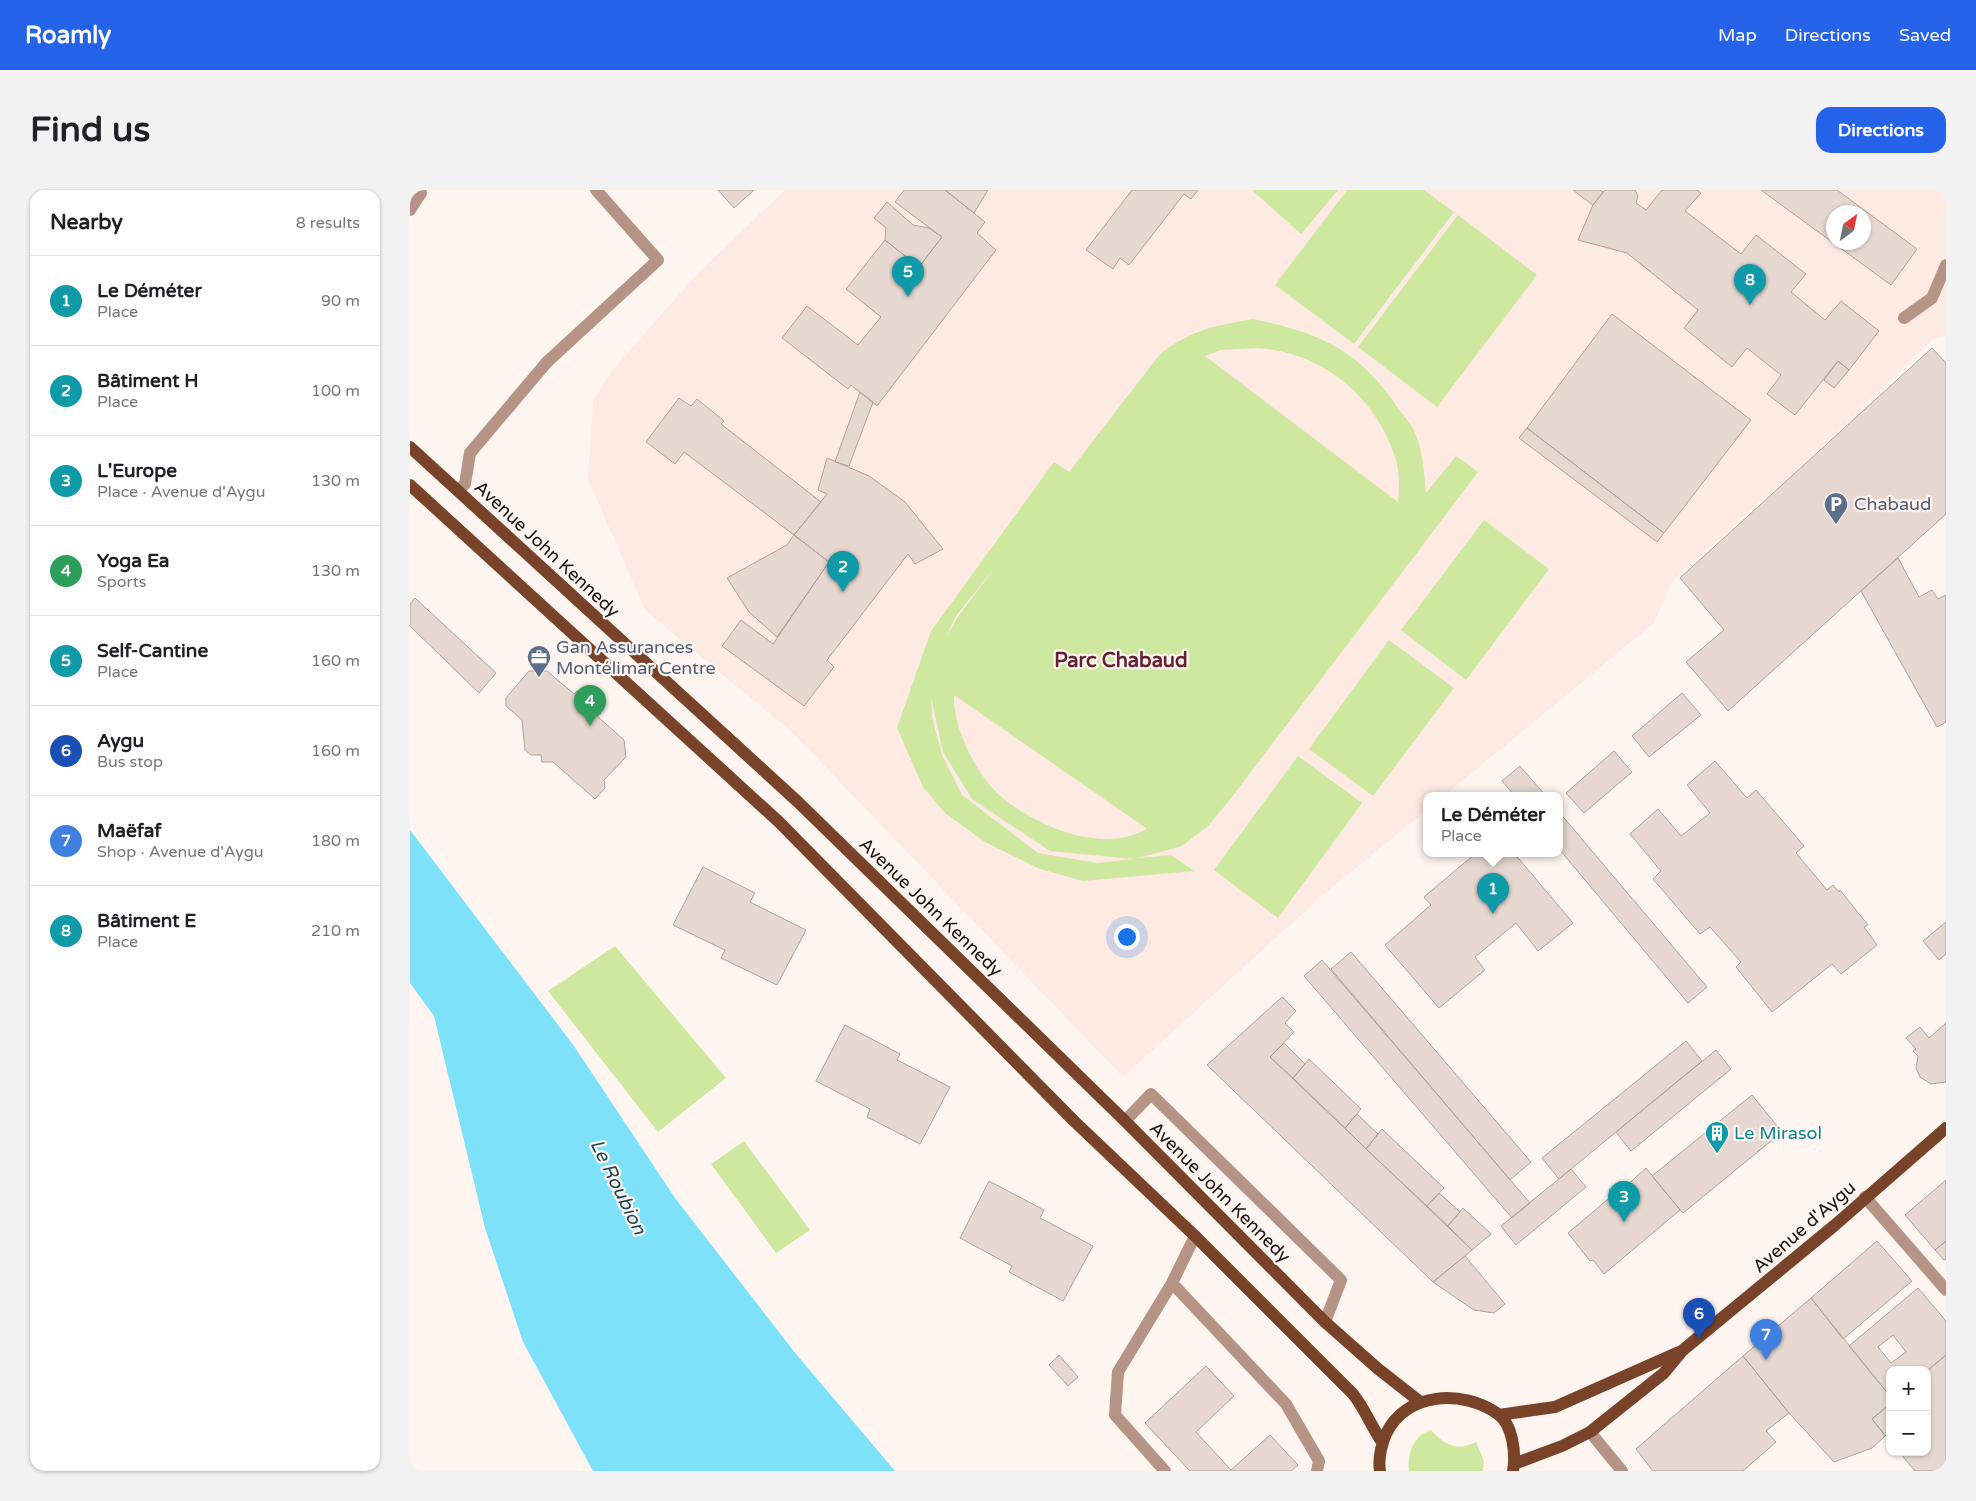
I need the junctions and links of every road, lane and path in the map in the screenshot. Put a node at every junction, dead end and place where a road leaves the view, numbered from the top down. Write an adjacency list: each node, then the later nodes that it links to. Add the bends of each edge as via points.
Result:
1 (596, 190): 9 (street, via 658,260 547,362 470,453 465,484)
2 (423, 192): 3 (street); 4 (street)
3 (410, 201)
4 (410, 210)
5 (1946, 265): 6 (street, via 1932,298)
6 (1904, 318)
7 (410, 447): 9 (main road, Avenue John Kennedy)
8 (410, 486): 13 (main road, via 779,822 1074,1121)
9 (458, 490): 10 (main road, Avenue John Kennedy, via 798,802)
10 (1125, 1121): 16 (main road, Avenue John Kennedy); 16 (street, via 1151,1094 1341,1280)
11 (1946, 1128): 12 (main road, Avenue d'Aygu)
12 (1865, 1197): 15 (street); 17 (main road, Avenue d'Aygu)
13 (1195, 1236): 14 (street); 21 (main road, via 1353,1394)
14 (1172, 1283): 23 (street, via 1118,1372 1115,1415); 24 (street, via 1286,1404 1319,1460)
15 (1946, 1290)
16 (1325, 1322): 18 (main road, Avenue John Kennedy)
17 (1684, 1350): 19 (main road, Avenue d'Aygu, via 1554,1407); 20 (main road, Avenue d'Aygu, via 1664,1373)
18 (1419, 1401): 19 (main road, via 1448,1398 1471,1402); 21 (main road, via 1400,1413)
19 (1499, 1415): 22 (main road, via 1509,1429)
20 (1590, 1432): 22 (main road, Avenue d'Aygu); 26 (street)
21 (1382, 1442): 25 (main road, via 1378,1462)
22 (1514, 1468)
23 (1166, 1471)
24 (1318, 1471)
25 (1380, 1471)
26 (1622, 1471)

